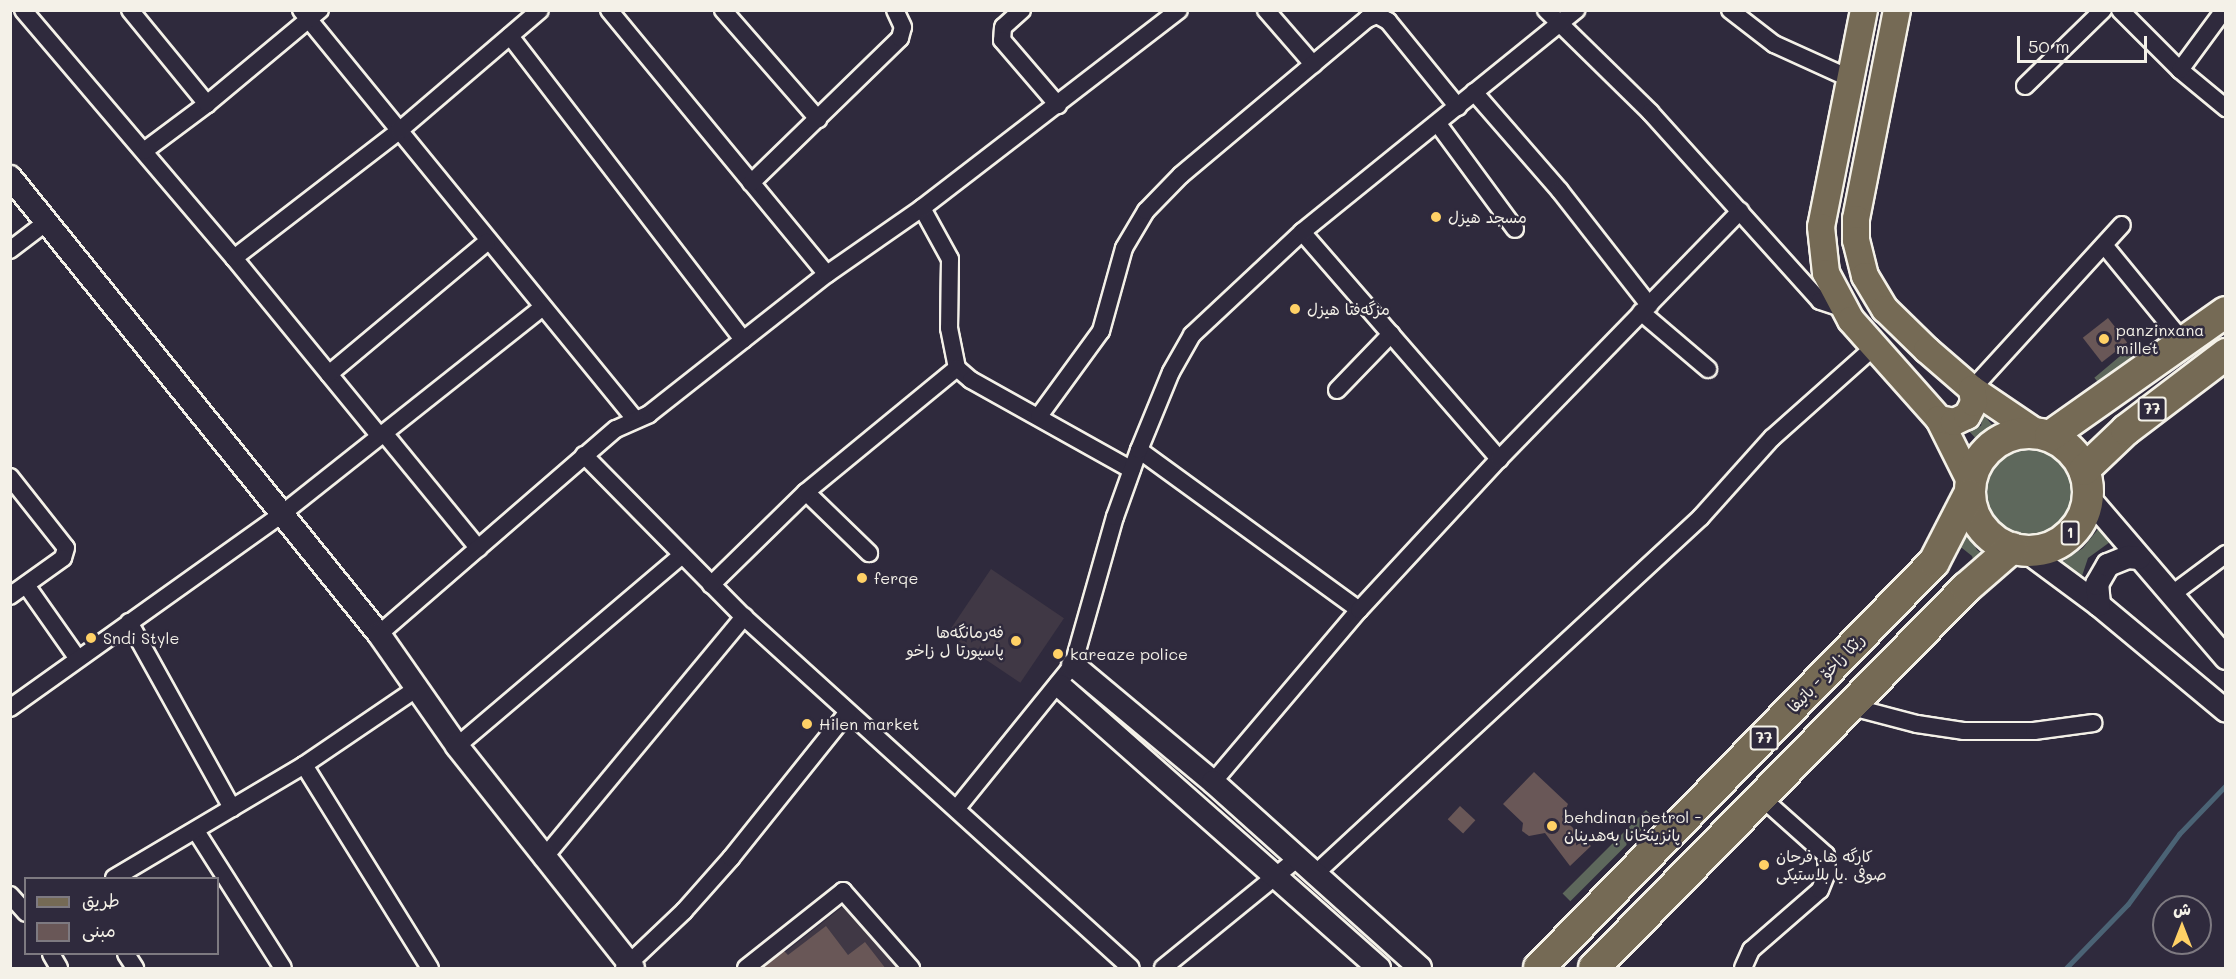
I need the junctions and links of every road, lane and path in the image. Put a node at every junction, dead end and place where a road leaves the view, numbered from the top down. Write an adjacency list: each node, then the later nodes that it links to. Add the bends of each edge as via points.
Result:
1 (22, 10): 33 (street)
2 (130, 10): 26 (street)
3 (540, 10): 20 (street)
4 (609, 10): 35 (street)
5 (723, 10): 30 (street)
6 (895, 10): 30 (street, via 903,27 900,38)
7 (1023, 10): 27 (street, via 1003,27 1002,40)
8 (1179, 10): 27 (street)
9 (1266, 10): 21 (street)
10 (1546, 10): 19 (street)
11 (1576, 10): 19 (street)
12 (1731, 10): 23 (street, via 1774,44)
13 (1864, 10): 23 (main road)
14 (1897, 10): 59 (main road, via 1856,219 1859,257 1865,276 1885,309)
15 (2103, 10): 24 (street)
16 (2120, 10): 22 (street)
17 (2224, 10): 22 (street)
18 (310, 14): 26 (street); 32 (street)
19 (1560, 24): 25 (street); 37 (street, via 1650,112)
20 (510, 36): 32 (street); 53 (street)
21 (1313, 64): 28 (street, via 1371,16 1383,16); 62 (street, via 1180,175 1146,212 1124,248 1101,331)
22 (2180, 70): 29 (street)
23 (1851, 79): 48 (main road, via 1821,227 1826,273)
24 (2025, 86)
25 (1474, 92): 28 (street); 49 (street, via 1560,191)
26 (207, 104): 33 (street)
27 (1058, 105): 36 (street)
28 (1458, 107): 31 (street)
29 (2226, 108)
30 (818, 119): 35 (street)
31 (1438, 124): 40 (street); 41 (street)
32 (400, 130): 42 (street); 45 (street)
33 (144, 151): 45 (street)
34 (10, 177): 38 (street)
35 (752, 183): 46 (street)
36 (922, 208): 46 (street); 56 (street, via 950,259 949,328)
37 (1740, 211): 48 (street, via 1820,301); 49 (street)
38 (44, 224): 44 (street); 76 (street)
39 (2122, 225): 43 (street)
40 (1515, 229)
41 (1302, 232): 51 (street); 68 (street, via 1192,335 1171,372)
42 (487, 242): 47 (street); 58 (street)
43 (2104, 245): 52 (street); 59 (street)
44 (10, 250)
45 (234, 258): 58 (street)
46 (827, 274): 53 (street)
47 (543, 308): 63 (street); 66 (street)
48 (1842, 308): 54 (main road)
49 (1645, 309): 57 (street); 70 (street)
50 (2226, 312): 52 (highway, 77)
51 (1391, 334): 60 (street); 70 (street)
52 (2181, 339): 61 (highway, 77)
53 (743, 340): 63 (street, via 649,414)
54 (1874, 347): 64 (main road); 113 (street, via 1772,438 1701,517)
55 (2226, 354): 65 (highway, 77)
56 (957, 368): 62 (street, via 971,381); 75 (street)
57 (1708, 369)
58 (329, 374): 66 (street)
59 (1972, 389): 64 (main road, via 1974,403 1967,416 1954,422); 67 (main road)
60 (1337, 390)
61 (2093, 404): 65 (highway, via 2102,420); 67 (highway, 77)
62 (1040, 416): 71 (street)
63 (635, 419): 69 (street)
64 (1939, 419): 74 (main road)
65 (2126, 430): 73 (highway, 77)
66 (382, 434): 76 (street); 77 (street)
67 (2043, 434): 73 (highway, via 2070,449); 74 (highway, via 2019,433 1994,444 1976,464)
68 (1139, 450): 71 (street); 90 (street)
69 (584, 455): 77 (street); 81 (street)
70 (1499, 459): 90 (street)
71 (1132, 470): 96 (street, via 1114,517)
72 (10, 477): 84 (street, via 66,548 63,558)
73 (2086, 484): 78 (highway, 1, via 2074,530 2044,549); 82 (street)
74 (1970, 488): 78 (highway, via 1978,522 1987,533); 83 (highway, رێکا زاخۆ - باتیفا / 77)
75 (806, 492): 79 (street); 85 (street)
76 (283, 513): 92 (street); 93 (street)
77 (478, 548): 93 (street)
78 (2019, 549): 86 (highway, 77); 89 (street)
79 (869, 553)
80 (2226, 554): 87 (street)
81 (681, 555): 85 (street); 104 (street)
82 (2139, 558): 87 (street); 89 (street, via 2128,557 2108,565 2097,584)
83 (1934, 562): 86 (highway, via 1946,560 1958,566 1965,576); 131 (highway, رێکا زاخۆ - باتیفا / 77)
84 (26, 585): 88 (street); 95 (street)
85 (711, 585): 91 (street)
86 (1966, 588): 99 (highway, 77)
87 (2171, 595): 94 (street)
88 (10, 596)
89 (2099, 605): 101 (street)
90 (1359, 610): 106 (street)
91 (744, 617): 102 (street); 112 (street)
92 (129, 622): 95 (street); 108 (street)
93 (379, 634): 98 (street)
94 (2226, 658)
95 (78, 659): 100 (street)
96 (1073, 665): 97 (street); 106 (street)
97 (1060, 686): 109 (street); 115 (street)
98 (416, 689): 104 (street); 105 (street)
99 (1852, 707): 103 (street, via 1917,724 1964,731 2034,731); 107 (highway, 77)
100 (10, 708)
101 (2226, 711)
102 (847, 713): 109 (street); 121 (street, via 731,858)
103 (2093, 723)
104 (458, 746): 112 (street)
105 (304, 765): 108 (street); 125 (street)
106 (1213, 782): 111 (street)
107 (1761, 797): 132 (highway, 77); 133 (street, via 1826,855 1827,873 1820,890 1751,950)
108 (232, 808): 110 (street)
109 (957, 808): 128 (street)
110 (196, 831): 114 (street); 124 (street)
111 (1298, 858): 113 (street); 115 (street)
112 (543, 859): 121 (street)
113 (1315, 874): 130 (street)
114 (117, 877)
115 (1278, 877): 120 (street); 129 (street)
116 (10, 895): 117 (street)
117 (24, 911)
118 (52, 955): 122 (street)
119 (127, 955): 123 (street)
120 (1370, 966)
121 (629, 967)
122 (59, 969)
123 (135, 969)
124 (283, 969)
125 (430, 969)
126 (746, 969): 127 (street, via 843,891)
127 (911, 969)
128 (1131, 969)
129 (1163, 969)
130 (1420, 969)
131 (1539, 969)
132 (1594, 969)
133 (1743, 969)

